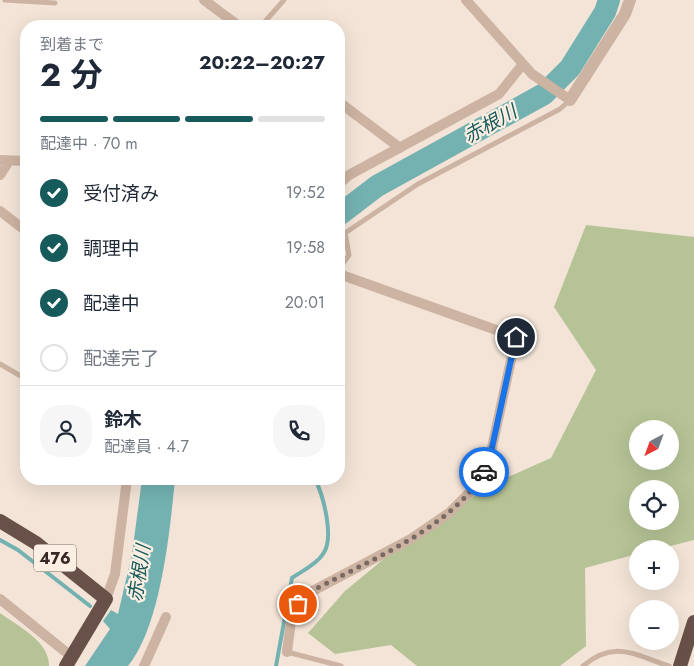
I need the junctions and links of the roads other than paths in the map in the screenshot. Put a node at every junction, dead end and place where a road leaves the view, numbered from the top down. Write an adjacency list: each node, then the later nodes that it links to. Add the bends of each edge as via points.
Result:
1 (5, 0): 6 (lane)
2 (204, 0): 7 (street)
3 (284, 0): 8 (lane)
4 (466, 0): 9 (street)
5 (630, 0): 10 (street, via 625,14)
6 (55, 3)
7 (231, 20)
8 (266, 20)
9 (523, 64): 10 (street); 12 (street, via 499,94)
10 (567, 98): 19 (lane, via 560,109 418,184)
11 (345, 107): 12 (street)
12 (400, 148): 15 (street)
13 (4, 160): 14 (street); 16 (street)
14 (20, 161)
15 (345, 174)
16 (0, 175)
17 (0, 211): 18 (street)
18 (20, 226)
19 (345, 233)
20 (345, 233): 21 (lane, via 349,255)
21 (345, 261)
22 (345, 276): 31 (street, via 516,337 488,466 476,486 449,513 411,539 305,595 292,612)
23 (0, 364): 24 (lane)
24 (20, 376)
25 (126, 485): 28 (street, via 115,574)
26 (0, 521): 28 (highway, 476, via 30,538)
27 (0, 599): 32 (street)
28 (106, 599): 32 (highway)
29 (166, 617): 33 (street)
30 (694, 622): 37 (highway)
31 (287, 652): 34 (lane)
32 (69, 661)
33 (144, 666)
34 (341, 666)
35 (583, 666): 36 (lane, via 606,652 627,650)
36 (669, 666)
37 (680, 666)

